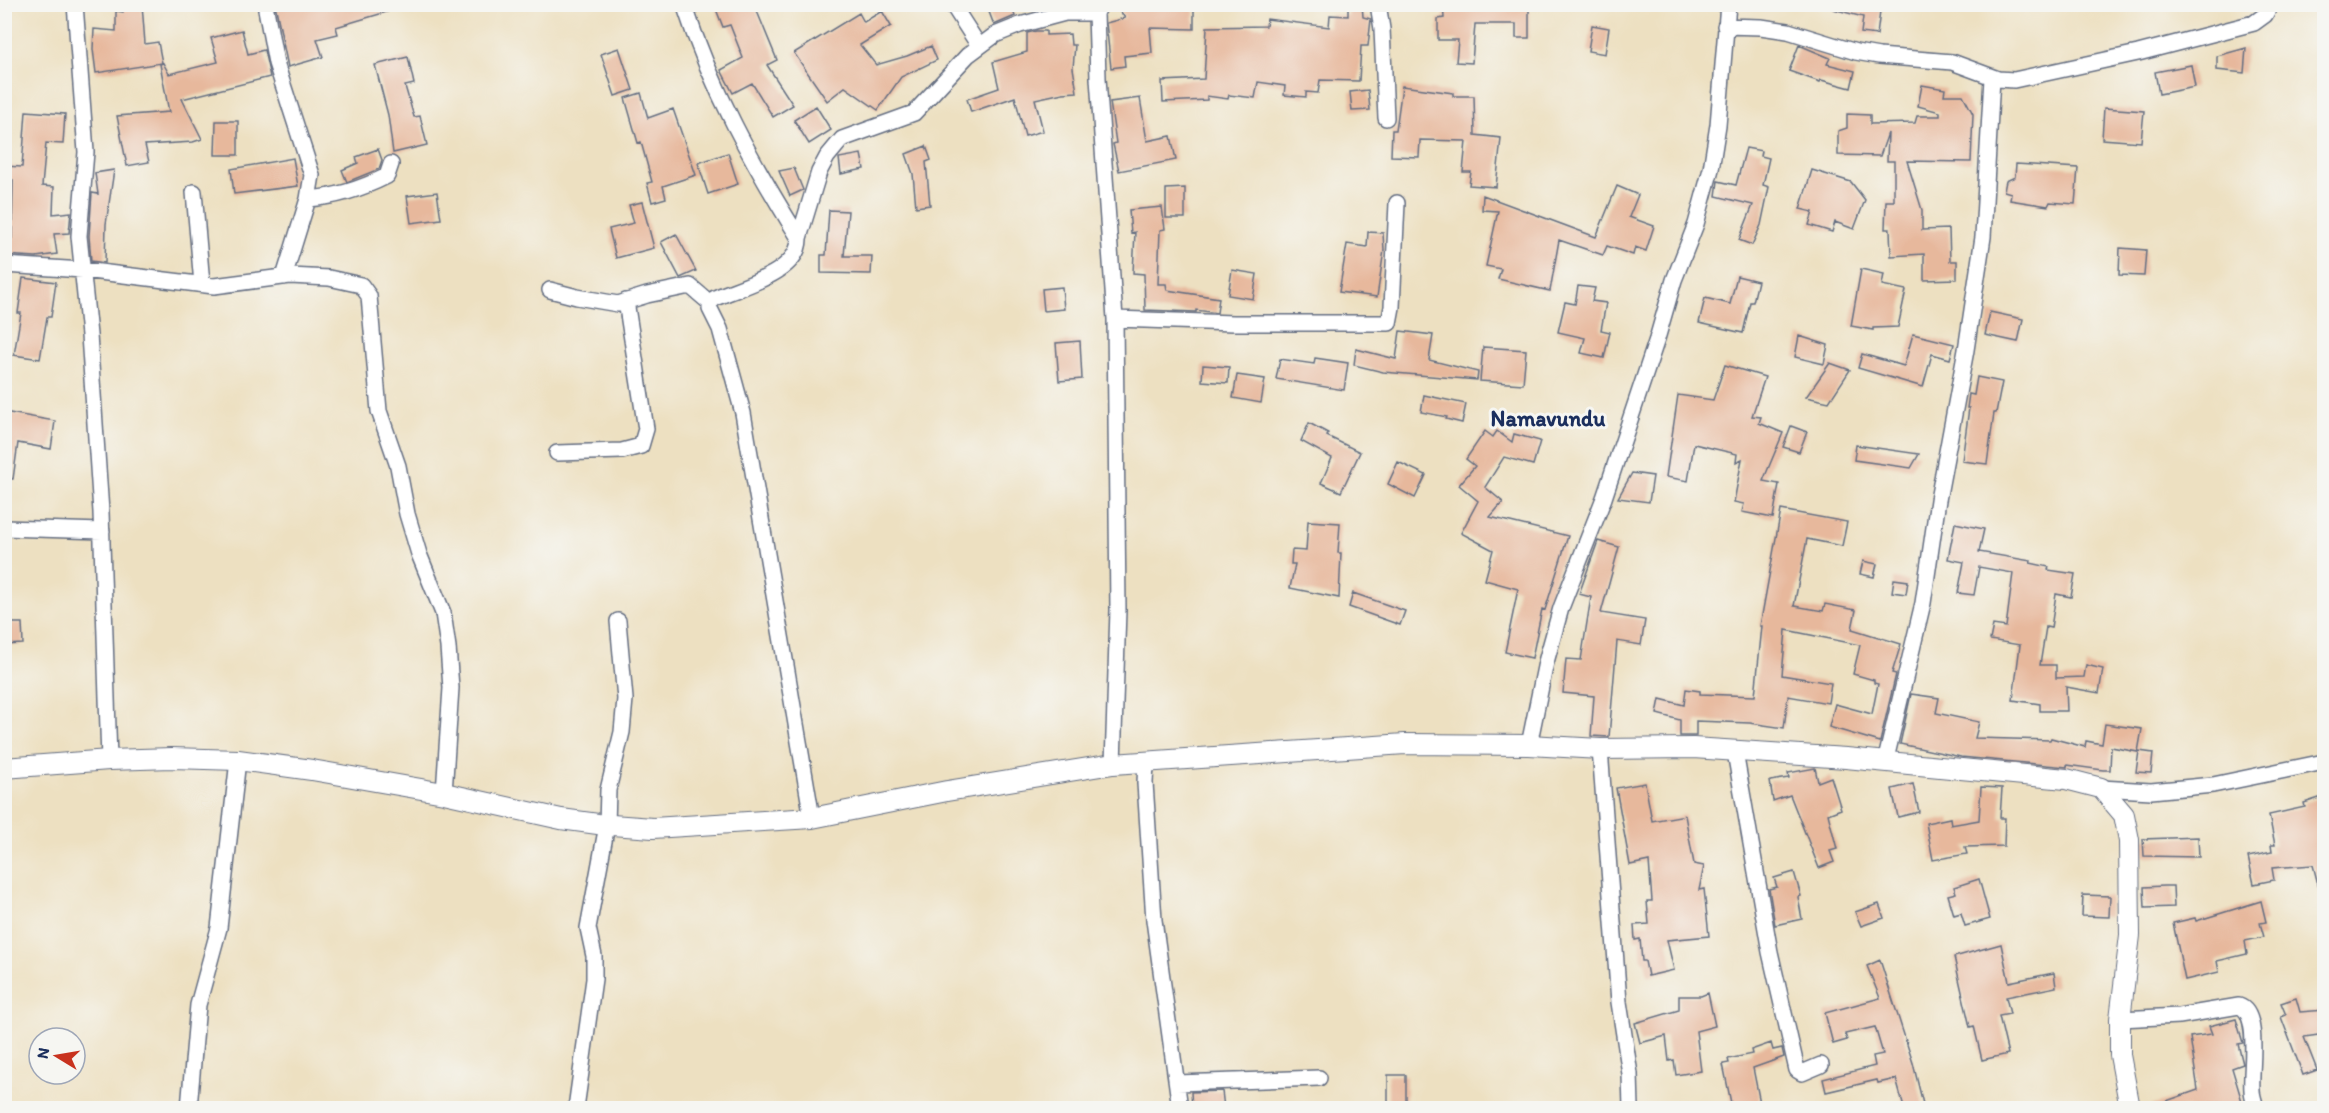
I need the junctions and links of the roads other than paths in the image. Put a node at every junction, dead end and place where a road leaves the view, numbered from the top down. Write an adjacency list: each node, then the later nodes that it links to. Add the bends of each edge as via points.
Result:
1 (75, 4): 19 (street, via 86,152 79,236)
2 (265, 4): 15 (street, via 276,63 312,175)
3 (684, 4): 17 (street, via 713,82 768,188)
4 (952, 4): 10 (street)
5 (1378, 4): 12 (street)
6 (1728, 4): 9 (street)
7 (2271, 4): 11 (street, via 2254,23 2179,43 2014,80)
8 (1098, 9): 10 (street, via 1020,25); 25 (street, via 1098,78)
9 (1725, 26): 11 (street, via 1788,32 1879,56 1952,62); 30 (street, via 1711,169 1604,498 1561,608)
10 (980, 46): 17 (street, via 915,113 843,139 819,172)
11 (1992, 78): 36 (street, via 1983,237 1966,350 1923,603)
12 (1386, 118)
13 (391, 164): 15 (street, via 387,176 359,190)
14 (194, 192): 21 (street)
15 (309, 199): 20 (street)
16 (1397, 203): 25 (street, via 1389,323)
17 (799, 238): 24 (street, via 792,260 780,271 715,297)
18 (4, 266): 19 (street)
19 (82, 270): 21 (street); 28 (street)
20 (284, 277): 21 (street, via 214,286); 41 (street, via 329,278 361,285 369,296 379,411 398,466 419,554 442,613 448,647 451,688)
21 (202, 284)
22 (550, 290): 23 (street, via 603,302)
23 (626, 301): 24 (street, via 690,286); 26 (street, via 646,429 641,446 622,451)
24 (710, 303): 42 (street, via 742,413)
25 (1115, 319): 38 (street, via 1118,610)
26 (557, 453)
27 (4, 528): 28 (street)
28 (102, 531): 33 (street)
29 (618, 621): 43 (street, via 625,699 622,732 608,790)
30 (1529, 745): 31 (street); 35 (street, via 1405,744)
31 (1600, 749): 32 (street, via 1693,748); 51 (street)
32 (1735, 752): 36 (street); 45 (street, via 1770,952 1797,1071 1802,1073)
33 (109, 760): 34 (street); 39 (street)
34 (238, 760): 41 (street); 48 (street, via 219,928 198,1005)
35 (1146, 762): 38 (street); 47 (street, via 1154,920)
36 (1886, 762): 40 (street, via 2066,779)
37 (2325, 762): 40 (street, via 2213,785 2151,791)
38 (1113, 764): 42 (street)
39 (4, 768)
40 (2101, 788): 44 (street, via 2124,815 2129,840 2130,935)
41 (444, 793): 43 (street)
42 (812, 818): 43 (street, via 653,828)
43 (607, 825): 49 (street, via 588,928 594,979)
44 (2120, 1019): 52 (street, via 2120,1055); 53 (street, via 2246,1008 2252,1030 2252,1090)
45 (1821, 1065)
46 (1319, 1078): 47 (street)
47 (1177, 1083): 50 (street)
48 (189, 1108)
49 (576, 1108)
50 (1180, 1108)
51 (1631, 1108)
52 (2130, 1108)
53 (2256, 1108)

